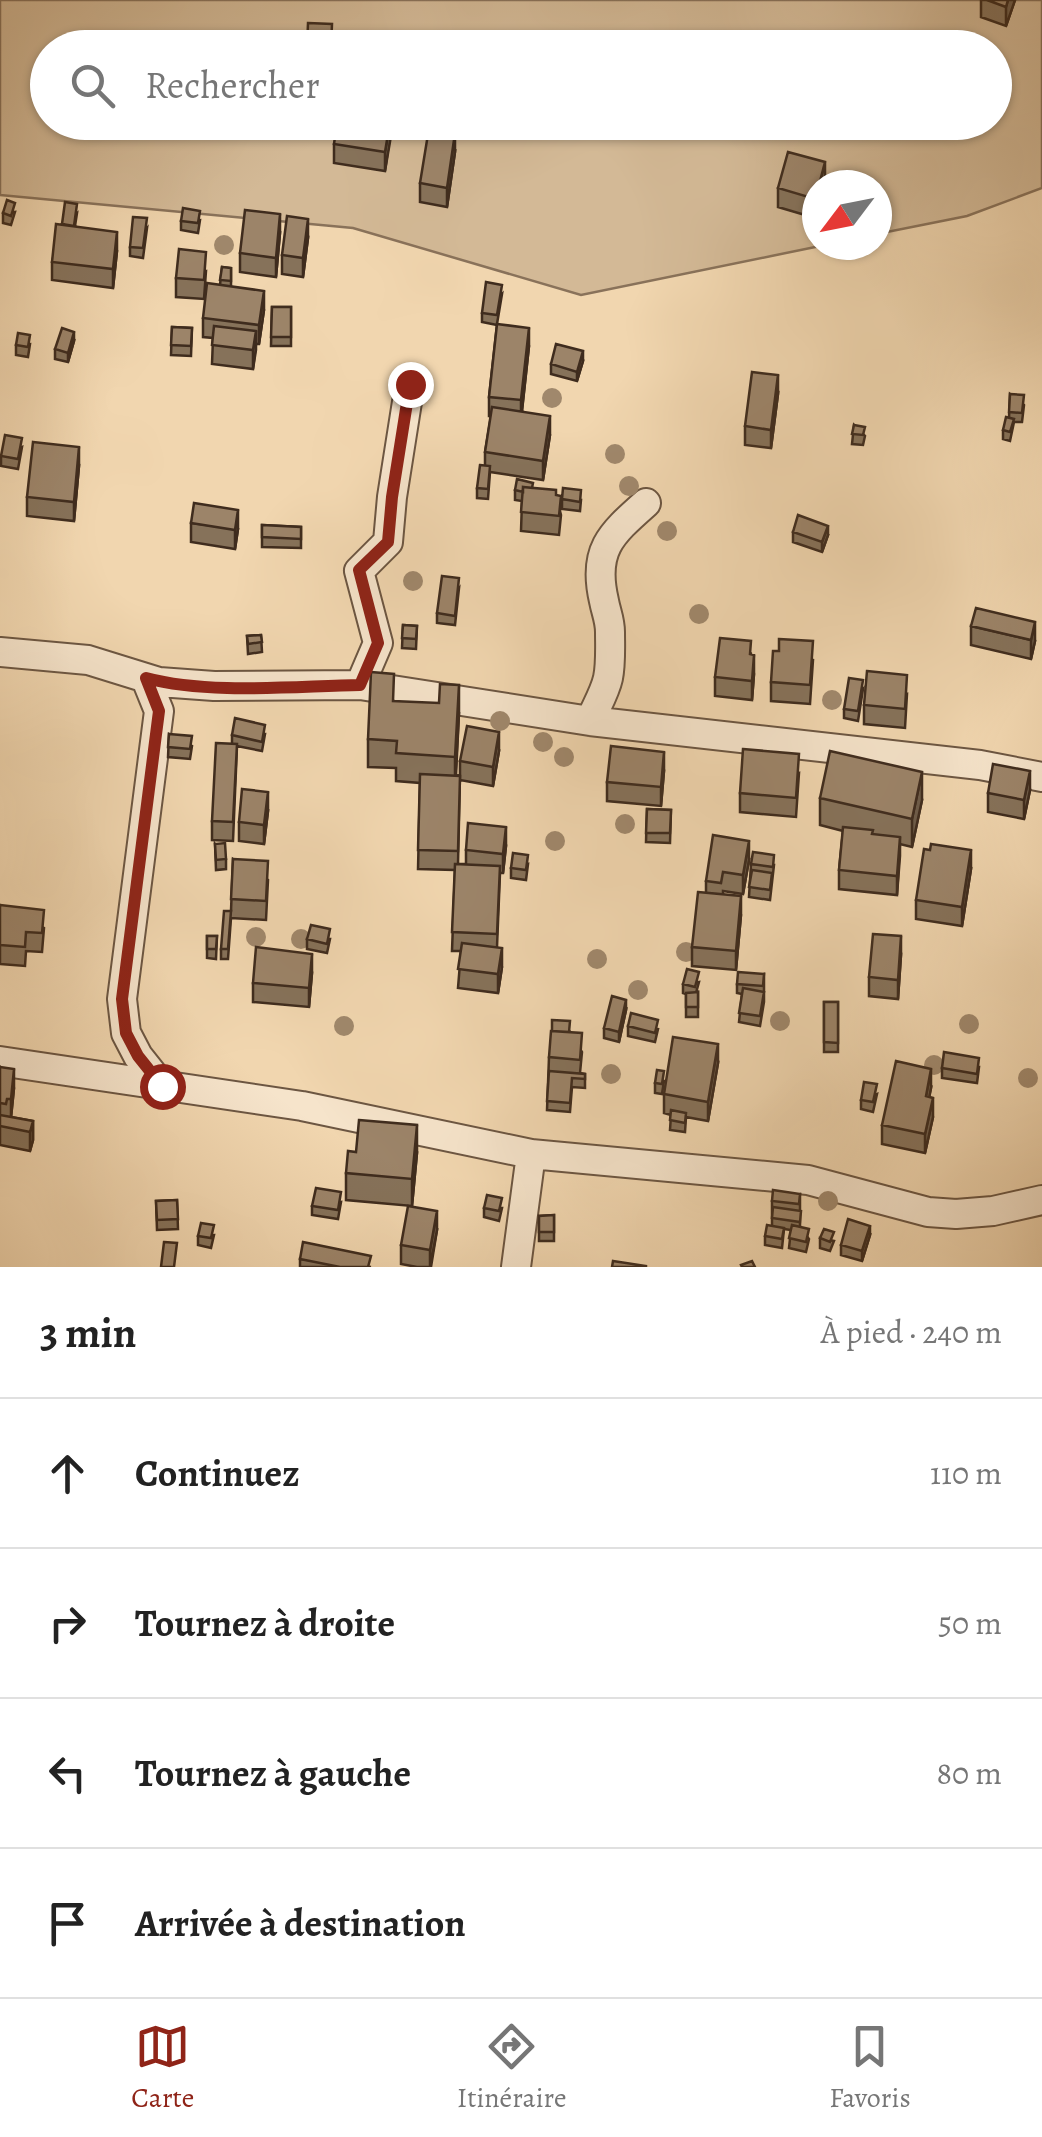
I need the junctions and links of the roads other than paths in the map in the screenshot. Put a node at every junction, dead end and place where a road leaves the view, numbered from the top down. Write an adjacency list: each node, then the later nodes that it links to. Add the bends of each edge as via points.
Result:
1 (410, 384): 5 (street, via 388,542 359,570 378,643)
2 (646, 502): 6 (street, via 617,528 601,559 608,678)
3 (0, 652): 4 (street, via 88,660)
4 (146, 678): 5 (street, via 214,686); 9 (street, via 159,711 122,999 126,1033)
5 (360, 685): 6 (street)
6 (590, 721): 7 (street)
7 (1042, 777)
8 (0, 1061): 9 (street)
9 (162, 1086): 10 (street, via 302,1106)
10 (531, 1154): 11 (street, via 808,1180 928,1212 993,1211); 12 (street)
11 (1042, 1200)
12 (516, 1267)

